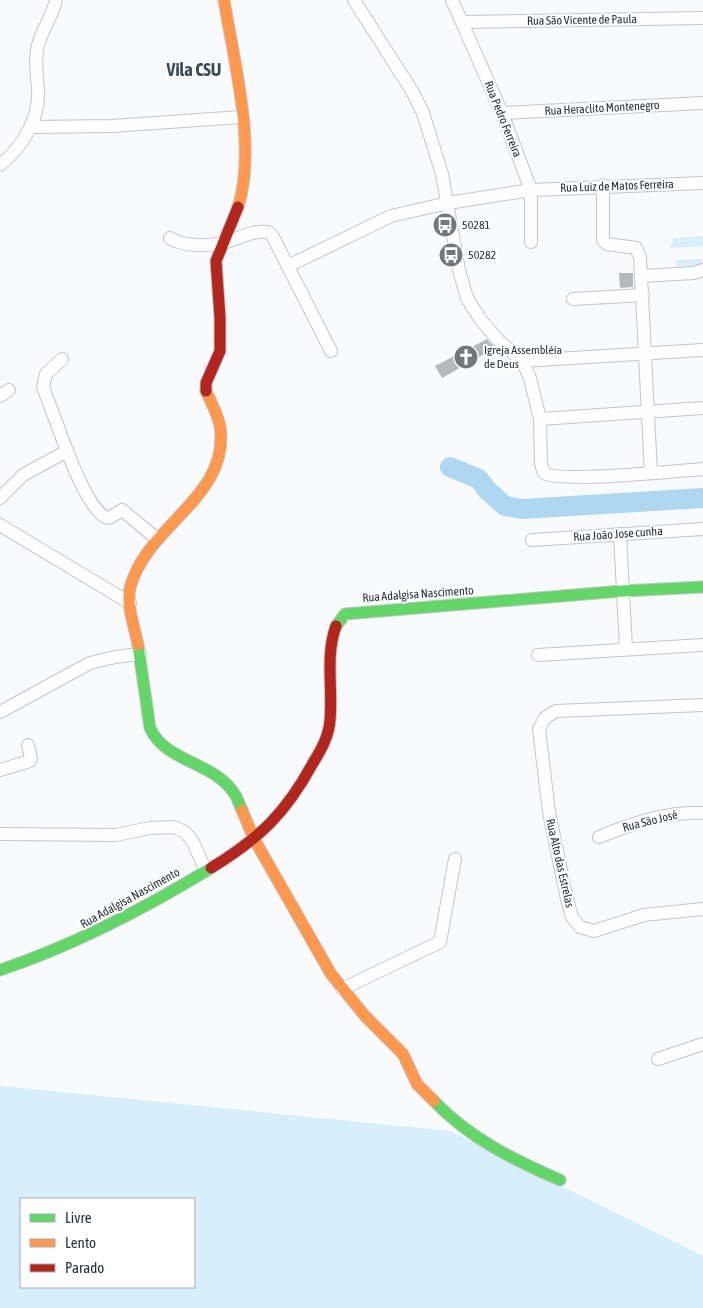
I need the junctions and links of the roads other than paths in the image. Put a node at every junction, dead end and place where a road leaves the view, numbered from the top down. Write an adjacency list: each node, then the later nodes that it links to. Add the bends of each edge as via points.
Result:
1 (56, 0): 10 (street, via 37,50 38,90)
2 (224, 0): 9 (street)
3 (354, 0): 15 (street, via 424,113)
4 (452, 0): 6 (street, Rua Pedro Ferreira)
5 (703, 18): 6 (street, Rua São Vicente de Paula)
6 (462, 22): 8 (street, Rua Pedro Ferreira)
7 (703, 103): 8 (street, Rua Heraclito Montenegro)
8 (502, 113): 14 (street, Rua Pedro Ferreira)
9 (241, 117): 10 (street, via 112,126); 18 (street, via 246,142 246,172 236,212)
10 (31, 127): 11 (street)
11 (0, 165)
12 (703, 183): 13 (street, Rua Luiz de Matos Ferreira)
13 (603, 186): 14 (street, Rua Luiz de Matos Ferreira); 21 (street, via 603,240 612,245 636,248)
14 (531, 190): 15 (street, Rua Luiz de Matos Ferreira); 17 (street, Rua Pedro Ferreira)
15 (448, 204): 19 (street, Rua Luiz de Matos Ferreira, via 391,216); 28 (street, via 467,298 498,341)
16 (170, 238): 18 (street, via 175,242 193,244)
17 (531, 242)
18 (221, 243): 19 (street, via 261,231 268,232); 39 (street, via 216,261 220,352 214,371 205,384 220,426 218,462 201,492)
19 (288, 266): 25 (street)
20 (703, 270): 21 (street)
21 (642, 276): 22 (street)
22 (643, 295): 23 (street); 26 (street)
23 (573, 299)
24 (703, 350): 26 (street)
25 (331, 351)
26 (647, 353): 28 (street); 30 (street)
27 (62, 359): 32 (street, via 46,374 43,387)
28 (522, 362): 31 (street, via 534,390)
29 (703, 408): 30 (street)
30 (649, 411): 31 (street); 34 (street)
31 (540, 419): 34 (street, via 540,464 546,475)
32 (66, 452): 35 (street, via 23,475); 39 (street, via 103,517 109,518 122,510)
33 (703, 469): 34 (street)
34 (652, 473)
35 (0, 498)
36 (0, 525): 43 (street)
37 (703, 529): 38 (street, Rua João Jose cunha)
38 (620, 534): 40 (street, Rua João Jose cunha); 42 (street)
39 (157, 539): 43 (street, via 135,574)
40 (532, 540)
41 (703, 587): 42 (street, Rua Adalgisa Nascimento)
42 (622, 591): 45 (street); 55 (street, Rua Adalgisa Nascimento, via 352,612 340,617 331,645 330,723 326,734 289,802)
43 (130, 604): 46 (street)
44 (703, 645): 45 (street)
45 (626, 648): 47 (street)
46 (140, 654): 49 (street, via 90,663); 55 (street, via 148,721 154,737 164,747 230,786)
47 (538, 655)
48 (703, 705): 58 (street, Rua Alto das Estrelas, via 556,711 545,718 540,729 548,812 572,917 580,927 594,931 644,915)
49 (0, 712)
50 (28, 745): 51 (street, via 30,761)
51 (0, 770)
52 (703, 813): 54 (street, Rua São José, via 681,813 653,819)
53 (0, 834): 57 (street, via 116,835 174,827 193,842)
54 (599, 837)
55 (254, 839): 57 (street, Rua Adalgisa Nascimento); 60 (street)
56 (455, 859): 60 (street, via 440,942)
57 (206, 871): 59 (street, Rua Adalgisa Nascimento, via 111,927)
58 (703, 910)
59 (0, 970)
60 (342, 989): 63 (street, via 393,1042 403,1054 417,1084 451,1118 486,1144)
61 (703, 1044): 62 (street)
62 (658, 1059)
63 (560, 1180)

